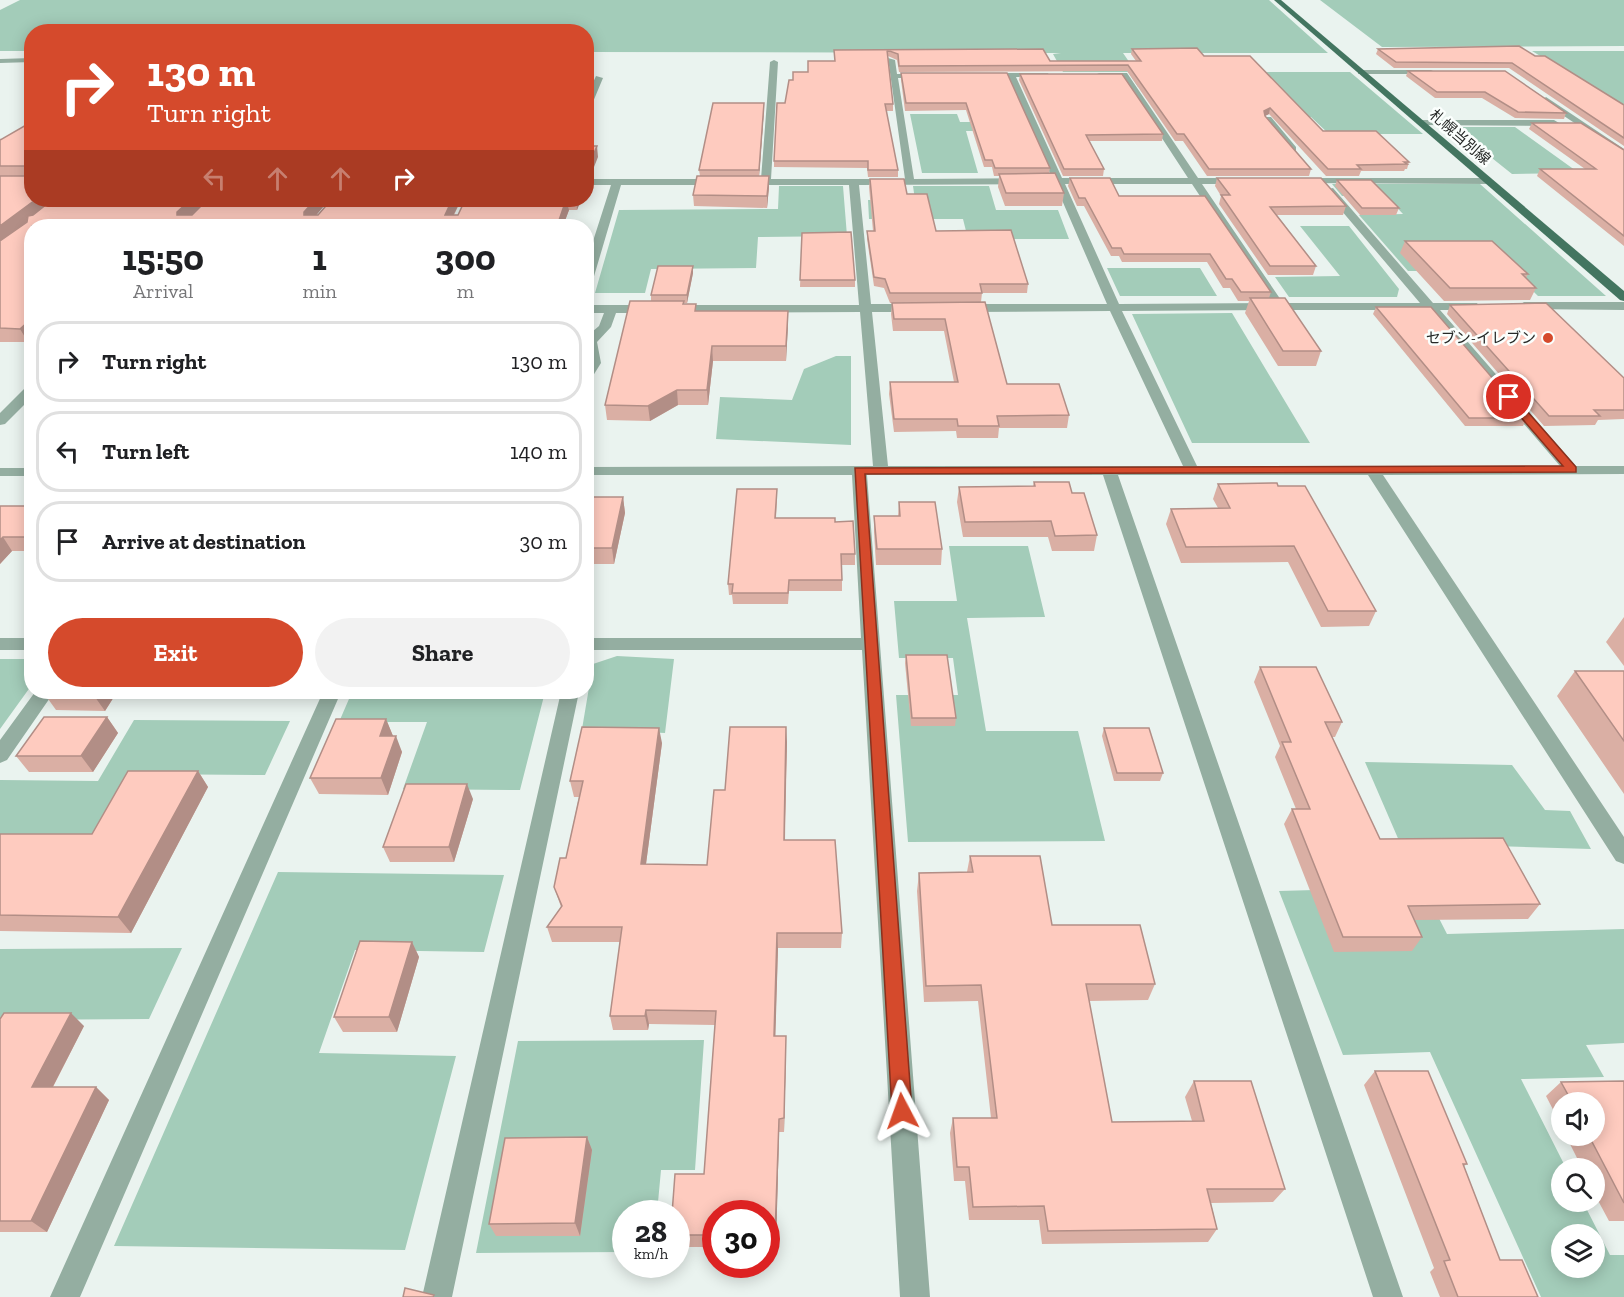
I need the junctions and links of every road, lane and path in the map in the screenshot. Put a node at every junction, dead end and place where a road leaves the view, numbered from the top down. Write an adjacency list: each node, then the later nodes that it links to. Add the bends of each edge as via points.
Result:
1 (1277, 0): 6 (main road, 札幌当別線)
2 (24, 60): 4 (street)
3 (891, 60): 12 (street)
4 (0, 61)
5 (774, 62): 29 (street)
6 (1361, 72): 7 (street); 18 (main road, 札幌当別線)
7 (1445, 72)
8 (976, 75): 9 (street)
9 (1011, 75): 10 (street); 32 (street)
10 (1056, 75)
11 (1090, 75): 23 (street, via 1124,75)
12 (893, 76): 13 (street); 31 (street)
13 (940, 76)
14 (599, 78): 15 (street)
15 (594, 90)
16 (1533, 91): 19 (street)
17 (1268, 119): 21 (street)
18 (1421, 123): 19 (street); 26 (main road, 札幌当別線)
19 (1581, 124): 20 (street)
20 (1624, 153)
21 (1298, 155)
22 (1317, 177): 25 (street); 26 (street); 35 (street)
23 (1196, 181): 24 (street); 32 (street); 40 (street)
24 (1253, 181)
25 (1287, 181)
26 (1489, 181): 34 (main road, 札幌当別線)
27 (594, 182): 28 (street)
28 (617, 182): 29 (street); 33 (street)
29 (766, 182): 30 (street)
30 (854, 182): 31 (street); 41 (street)
31 (910, 182): 32 (street)
32 (1060, 182): 39 (street)
33 (594, 257)
34 (1624, 297)
35 (1431, 306): 36 (street); 40 (street); 52 (street)
36 (1488, 306)
37 (1510, 306): 38 (street)
38 (1624, 306)
39 (1114, 307): 40 (street); 43 (street); 50 (street)
40 (1280, 307)
41 (865, 308): 42 (street); 45 (street); 55 (street)
42 (924, 308)
43 (948, 308)
44 (594, 309): 45 (street)
45 (610, 309): 46 (street, via 605,327)
46 (594, 337)
47 (24, 397): 48 (street)
48 (0, 421)
49 (1110, 470): 50 (street); 55 (street); 70 (street)
50 (1192, 470): 51 (street)
51 (1372, 470): 52 (street); 66 (street)
52 (1572, 470): 53 (street)
53 (1624, 470)
54 (594, 471): 55 (street)
55 (870, 471): 61 (street)
56 (0, 472): 57 (street)
57 (24, 472)
58 (0, 644): 59 (street)
59 (24, 644)
60 (594, 644): 61 (street)
61 (871, 644): 69 (street)
62 (40, 699): 65 (street)
63 (329, 699): 67 (street)
64 (568, 699): 68 (street)
65 (0, 755)
66 (1624, 855)
67 (65, 1297)
68 (436, 1297)
69 (915, 1297)
70 (1388, 1297)

